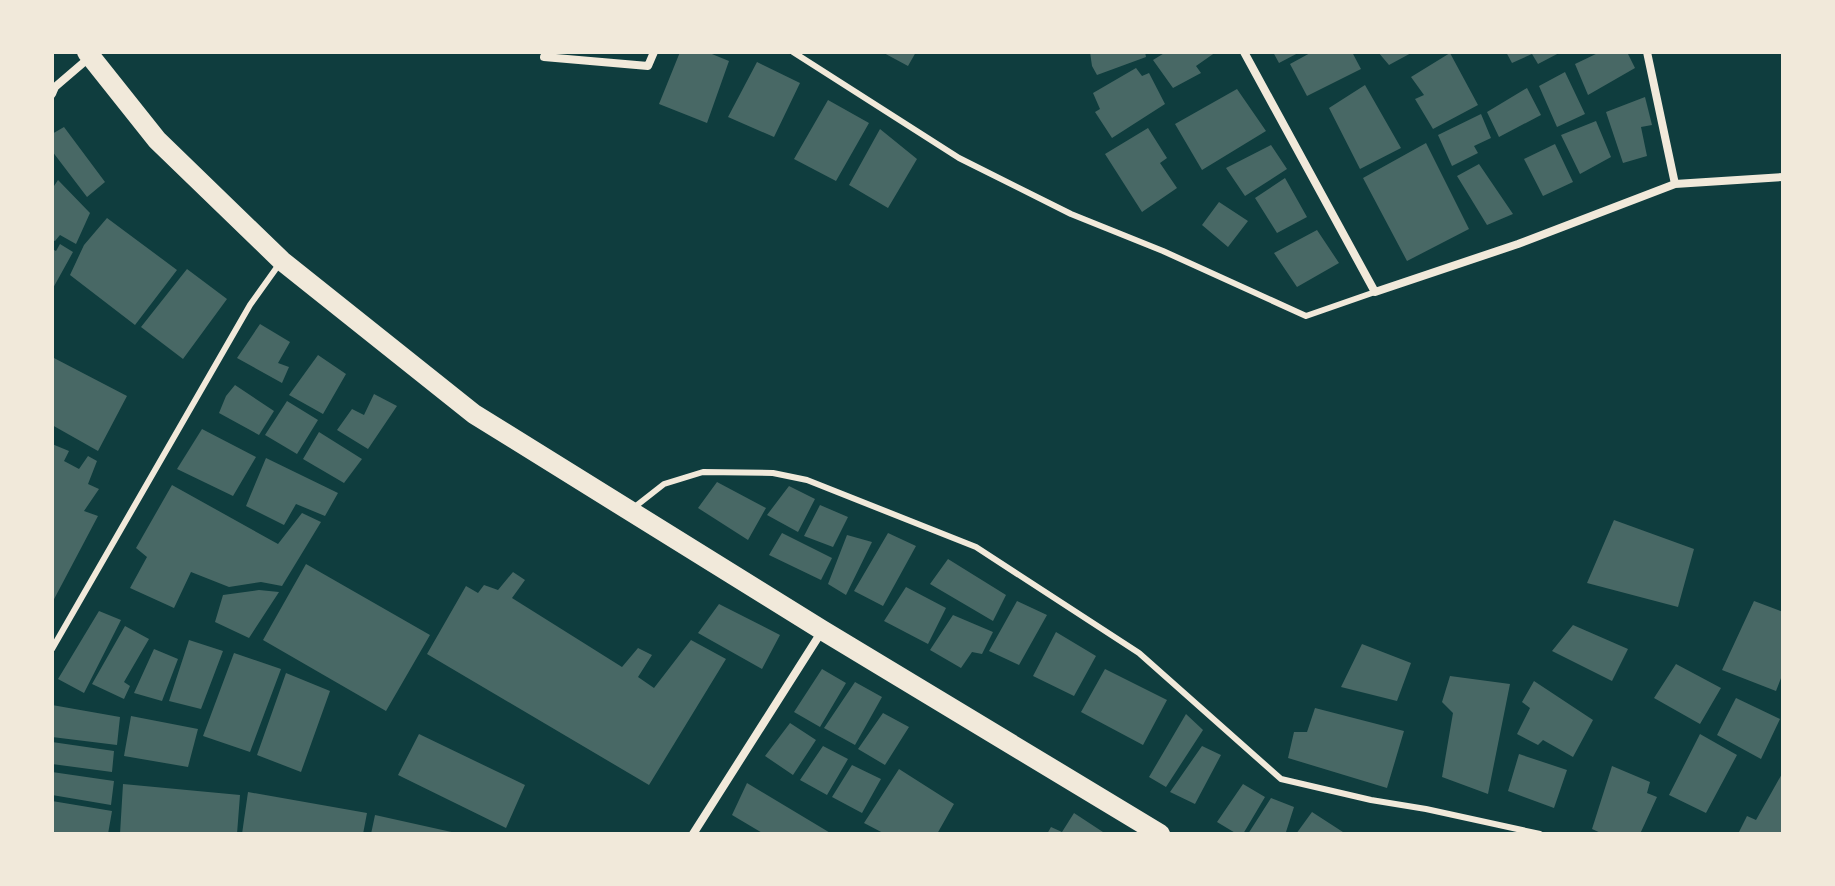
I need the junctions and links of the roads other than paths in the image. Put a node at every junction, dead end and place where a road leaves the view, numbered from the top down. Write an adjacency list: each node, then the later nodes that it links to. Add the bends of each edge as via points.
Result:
1 (654, 52): 6 (street, via 648,66)
2 (793, 52): 11 (lane, via 959,158 1071,214 1306,316)
3 (1244, 52): 11 (street)
4 (1647, 52): 9 (street)
5 (91, 54): 7 (street); 10 (main road, via 157,140)
6 (544, 57)
7 (52, 94)
8 (1783, 177): 9 (street)
9 (1675, 184): 11 (street)
10 (282, 261): 12 (main road, via 474,414); 14 (lane, via 250,305)
11 (1375, 292)
12 (630, 510): 13 (main road); 17 (lane, via 664,484 703,472 773,473 807,480 976,547 1139,653 1281,779)
13 (822, 630): 15 (street); 16 (main road)
14 (52, 649)
15 (693, 834)
16 (1160, 834)
17 (1540, 834)

